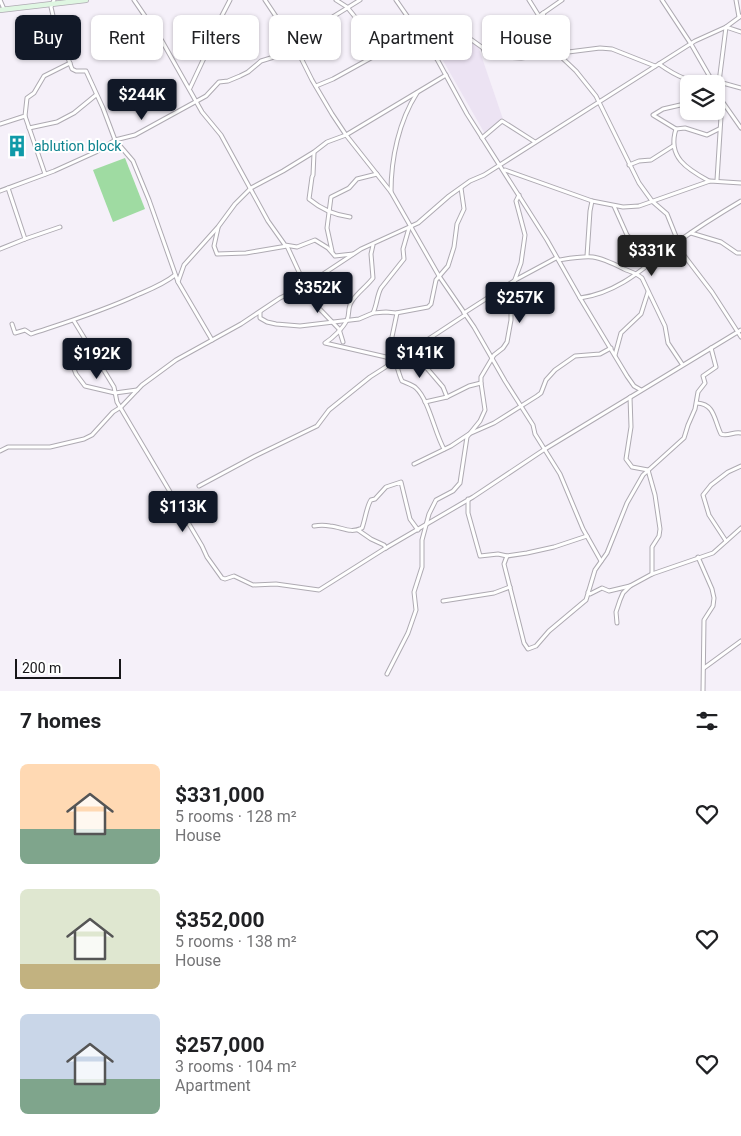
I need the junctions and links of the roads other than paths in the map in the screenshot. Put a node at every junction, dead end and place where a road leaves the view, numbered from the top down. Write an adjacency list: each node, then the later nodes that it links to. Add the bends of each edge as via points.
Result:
1 (0, 0): 15 (street)
2 (86, 0): 13 (street)
3 (134, 0): 44 (street)
4 (230, 0): 44 (street)
5 (265, 0): 17 (street)
6 (336, 0): 14 (street)
7 (360, 0): 14 (street)
8 (396, 0): 20 (street)
9 (529, 0): 21 (street)
10 (562, 0): 16 (street)
11 (662, 0): 27 (street)
12 (736, 0): 23 (street)
13 (52, 2): 15 (street); 35 (street, via 54,20)
14 (347, 7): 18 (street); 19 (street)
15 (2, 10)
16 (543, 13): 22 (street)
17 (275, 15)
18 (335, 15)
19 (353, 15)
20 (406, 15)
21 (538, 15)
22 (540, 15)
23 (740, 16): 24 (street)
24 (726, 27): 25 (street); 27 (street); 39 (street)
25 (741, 32)
26 (472, 40): 28 (street)
27 (691, 44): 36 (street); 38 (street)
28 (482, 48)
29 (570, 51): 36 (street, via 612,49)
30 (269, 58): 47 (street, via 248,72 220,82)
31 (302, 60): 42 (street)
32 (367, 60): 42 (street)
33 (438, 60): 37 (street)
34 (564, 60): 48 (street)
35 (70, 63): 46 (street, via 76,71 86,71); 51 (street, via 44,76 27,98)
36 (657, 65): 40 (street); 48 (street)
37 (446, 75): 45 (street); 60 (street)
38 (709, 75)
39 (720, 75)
40 (680, 78)
41 (725, 84): 43 (street)
42 (316, 86): 59 (street)
43 (741, 88)
44 (190, 89): 47 (street)
45 (417, 92): 59 (street); 77 (street, via 405,114 397,142)
46 (96, 95): 55 (street, via 57,122); 61 (street)
47 (196, 101): 61 (street, via 135,135); 75 (street, via 225,141)
48 (599, 101): 62 (street); 66 (street)
49 (680, 105): 57 (street, via 653,115)
50 (725, 105): 54 (street)
51 (25, 116): 53 (street); 55 (street)
52 (720, 120): 58 (street)
53 (0, 124)
54 (739, 124): 56 (street)
55 (29, 128): 68 (street)
56 (741, 128)
57 (676, 129): 58 (street, via 684,128 707,135); 63 (street)
58 (719, 129): 70 (street)
59 (346, 135): 64 (street, via 327,142); 69 (street)
60 (482, 138): 62 (street, via 502,121); 65 (street)
61 (114, 140): 68 (street, via 96,152); 100 (street, via 133,161)
62 (535, 142): 65 (street)
63 (673, 146): 66 (street, via 651,160); 71 (street, via 679,160)
64 (314, 152): 75 (street); 83 (street, via 314,175 308,199)
65 (498, 165): 67 (street); 73 (street)
66 (630, 165): 80 (street)
67 (504, 170): 78 (street); 79 (street)
68 (44, 174): 74 (street)
69 (377, 174): 77 (street); 83 (street, via 357,179 349,188 332,196)
70 (718, 180): 71 (street); 72 (street)
71 (710, 181): 80 (street)
72 (741, 183)
73 (461, 187): 87 (street); 102 (street, via 464,209 456,224 448,266)
74 (8, 188): 76 (street); 89 (street)
75 (251, 188): 86 (street); 92 (street)
76 (0, 190)
77 (391, 192): 87 (street)
78 (519, 195): 98 (street); 104 (street, via 516,200 525,235)
79 (592, 201): 82 (street); 97 (street)
80 (652, 201): 82 (street, via 639,206); 90 (street, via 672,221)
81 (741, 201): 88 (street)
82 (614, 206): 99 (street, via 627,235)
83 (330, 212): 84 (street); 95 (street, via 327,228)
84 (350, 217)
85 (60, 227): 89 (street)
86 (218, 227): 92 (street, via 214,246 217,254); 103 (street, via 184,265)
87 (410, 228): 91 (street); 102 (street); 109 (street, via 403,249 404,259 381,288)
88 (691, 233): 90 (street); 94 (street, via 721,242)
89 (25, 239): 93 (street)
90 (678, 242): 99 (street); 117 (street)
91 (373, 244): 96 (street); 112 (street, via 373,278 351,302)
92 (287, 246): 95 (street, via 297,247 315,240); 105 (street)
93 (0, 249)
94 (741, 253)
95 (333, 254): 96 (street)
96 (354, 254): 105 (street)
97 (587, 256): 98 (street); 101 (street, via 609,261)
98 (557, 259): 104 (street); 107 (street)
99 (655, 260): 101 (street)
100 (175, 274): 103 (street); 113 (street, via 166,282)
101 (637, 274): 106 (street); 107 (street, via 613,288)
102 (439, 276): 110 (street, via 430,306); 111 (street)
103 (178, 282): 119 (street)
104 (514, 282): 111 (street); 125 (street, via 516,294 507,342)
105 (305, 286): 108 (street); 114 (street, via 313,302)
106 (648, 291): 124 (street, via 641,314 621,333); 127 (street, via 665,326 668,343)
107 (580, 298): 121 (street)
108 (260, 312): 114 (street, via 260,318 267,322 286,326); 119 (street)
109 (373, 313): 110 (street); 112 (street)
110 (397, 313): 126 (street, via 389,351)
111 (465, 314): 125 (street); 133 (street, via 427,340 434,359 425,366 443,387)
112 (347, 320): 114 (street); 116 (street)
113 (74, 321): 115 (street, via 31,334 24,330 16,333); 131 (street, via 110,380)
114 (333, 322): 116 (street)
115 (12, 324)
116 (339, 329): 120 (street); 126 (street, via 326,343 386,357)
117 (740, 331): 118 (street); 122 (street)
118 (741, 337)
119 (212, 340): 129 (street, via 176,360)
120 (344, 342)
121 (611, 348): 124 (street); 137 (street, via 600,354 573,357 547,378 539,394)
122 (711, 348): 127 (street); 135 (street, via 716,367 703,376)
123 (68, 354): 131 (street, via 84,386)
124 (615, 355): 130 (street, via 632,384)
125 (492, 360): 128 (street, via 483,372); 137 (street)
126 (394, 362): 134 (street, via 402,381 416,388); 146 (street, via 329,410 318,426)
127 (682, 364): 130 (street)
128 (481, 383): 133 (street); 139 (street, via 484,413)
129 (138, 389): 131 (street); 136 (street)
130 (642, 390): 132 (street)
131 (114, 393): 136 (street)
132 (630, 396): 141 (street); 145 (street, via 631,427 626,459 632,467)
133 (447, 397): 134 (street)
134 (424, 402): 140 (street, via 436,429 436,437)
135 (697, 403): 138 (street, via 710,408 721,434); 145 (street, via 684,438)
136 (121, 406): 142 (street, via 84,439 50,447 8,447); 155 (street, via 206,557 222,578 234,576 253,584 320,590)
137 (521, 406): 139 (street); 141 (street)
138 (741, 432)
139 (469, 434): 140 (street); 148 (street, via 460,483 436,500)
140 (444, 449): 143 (street)
141 (545, 449): 147 (street); 153 (street, via 560,474)
142 (0, 451)
143 (414, 464)
144 (741, 466): 154 (street, via 728,472 703,495 709,515)
145 (648, 470): 158 (street, via 628,503); 159 (street, via 660,529 652,547)
146 (200, 486)
147 (468, 499): 148 (street); 156 (street, via 468,513 480,556)
148 (426, 525): 152 (street); 167 (street, via 422,540 422,567 414,592 416,610)
149 (314, 526): 151 (street)
150 (741, 528): 154 (street)
151 (358, 530): 152 (street, via 368,513 368,503 386,487 401,482 410,520); 155 (street)
152 (418, 530): 155 (street)
153 (587, 536): 156 (street, via 554,547); 158 (street)
154 (726, 541): 157 (street, via 713,553)
155 (386, 548)
156 (507, 556): 161 (street, via 504,564)
157 (698, 557): 159 (street); 166 (street, via 714,598 704,620)
158 (602, 561): 162 (street, via 595,570)
159 (652, 574): 160 (street)
160 (630, 586): 162 (street, via 609,592 602,588); 164 (street, via 620,600)
161 (510, 587): 162 (street, via 528,649 536,646 586,600); 163 (street, via 494,593)
162 (588, 592)
163 (443, 601)
164 (616, 623)
165 (741, 641): 166 (street)
166 (703, 669): 168 (street)
167 (387, 674)
168 (703, 691)

